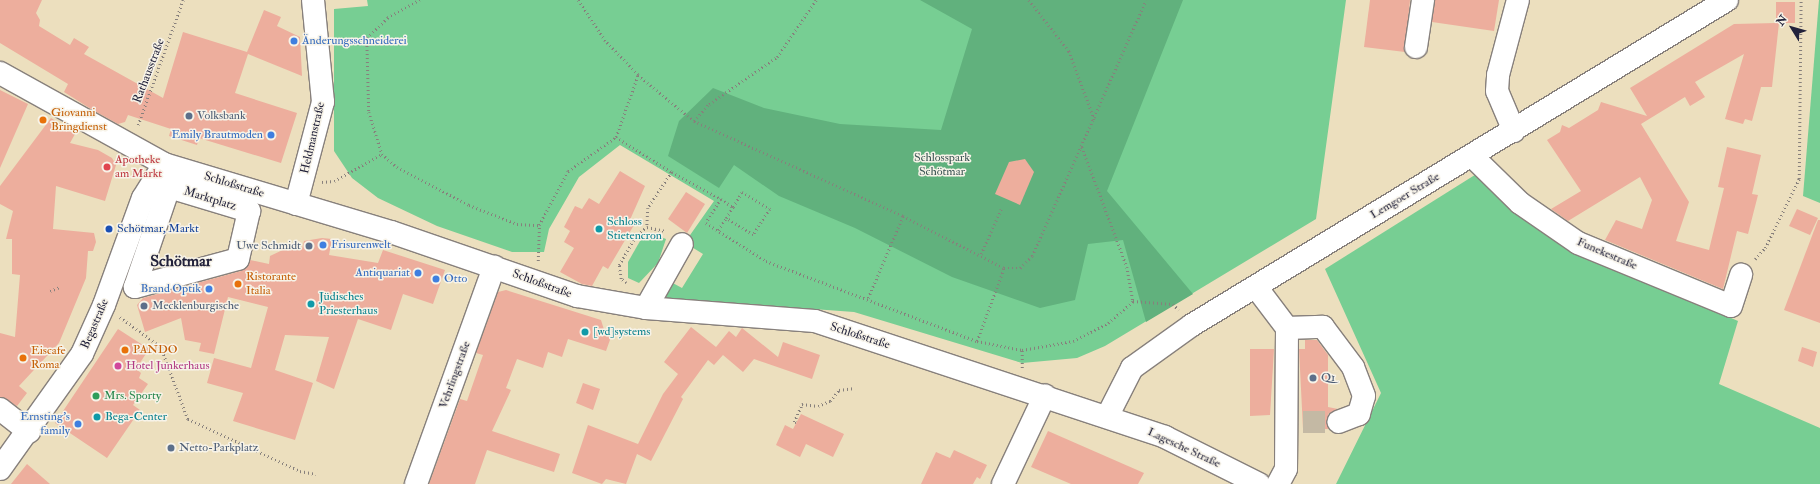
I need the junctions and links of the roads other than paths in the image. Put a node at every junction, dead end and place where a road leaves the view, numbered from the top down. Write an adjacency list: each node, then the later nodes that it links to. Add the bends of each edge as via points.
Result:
1 (313, 0): 10 (street, Heldmanstraße, via 323,102)
2 (1423, 0): 5 (street)
3 (1518, 0): 7 (street, via 1498,75 1497,91)
4 (1727, 0): 7 (street, Lemgoer Straße)
5 (1416, 47)
6 (0, 73): 9 (street, Schloßstraße)
7 (1514, 131): 8 (street, Lemgoer Straße)
8 (1472, 156): 13 (street, Funekestraße, via 1520,203 1578,243 1731,306); 15 (street, Lemgoer Straße)
9 (164, 164): 10 (street, Schloßstraße); 22 (street, Begastraße, via 143,198 104,305 82,354)
10 (296, 204): 12 (street, Schloßstraße)
11 (682, 244): 16 (street)
12 (494, 267): 16 (street, Schloßstraße, via 596,301); 24 (street, Vehrlingstraße)
13 (1741, 275)
14 (135, 287): 14 (street, Marktplatz, via 169,187 249,211 238,259)
15 (1256, 287): 17 (street); 20 (street, Lemgoer Straße, via 1192,325 1132,368)
16 (649, 302): 18 (street, Schloßstraße, via 815,321)
17 (1287, 328): 21 (street, via 1323,327 1353,367 1364,396 1359,414); 27 (street, via 1295,422 1286,469)
18 (1046, 395): 20 (street, Schloßstraße); 25 (street)
19 (0, 409): 22 (street)
20 (1108, 417): 26 (street, Lagesche Straße, via 1165,437)
21 (1338, 422)
22 (28, 432): 23 (street, Begastraße)
23 (0, 469)
24 (416, 484)
25 (1002, 484)
26 (1259, 484)
27 (1278, 484)

